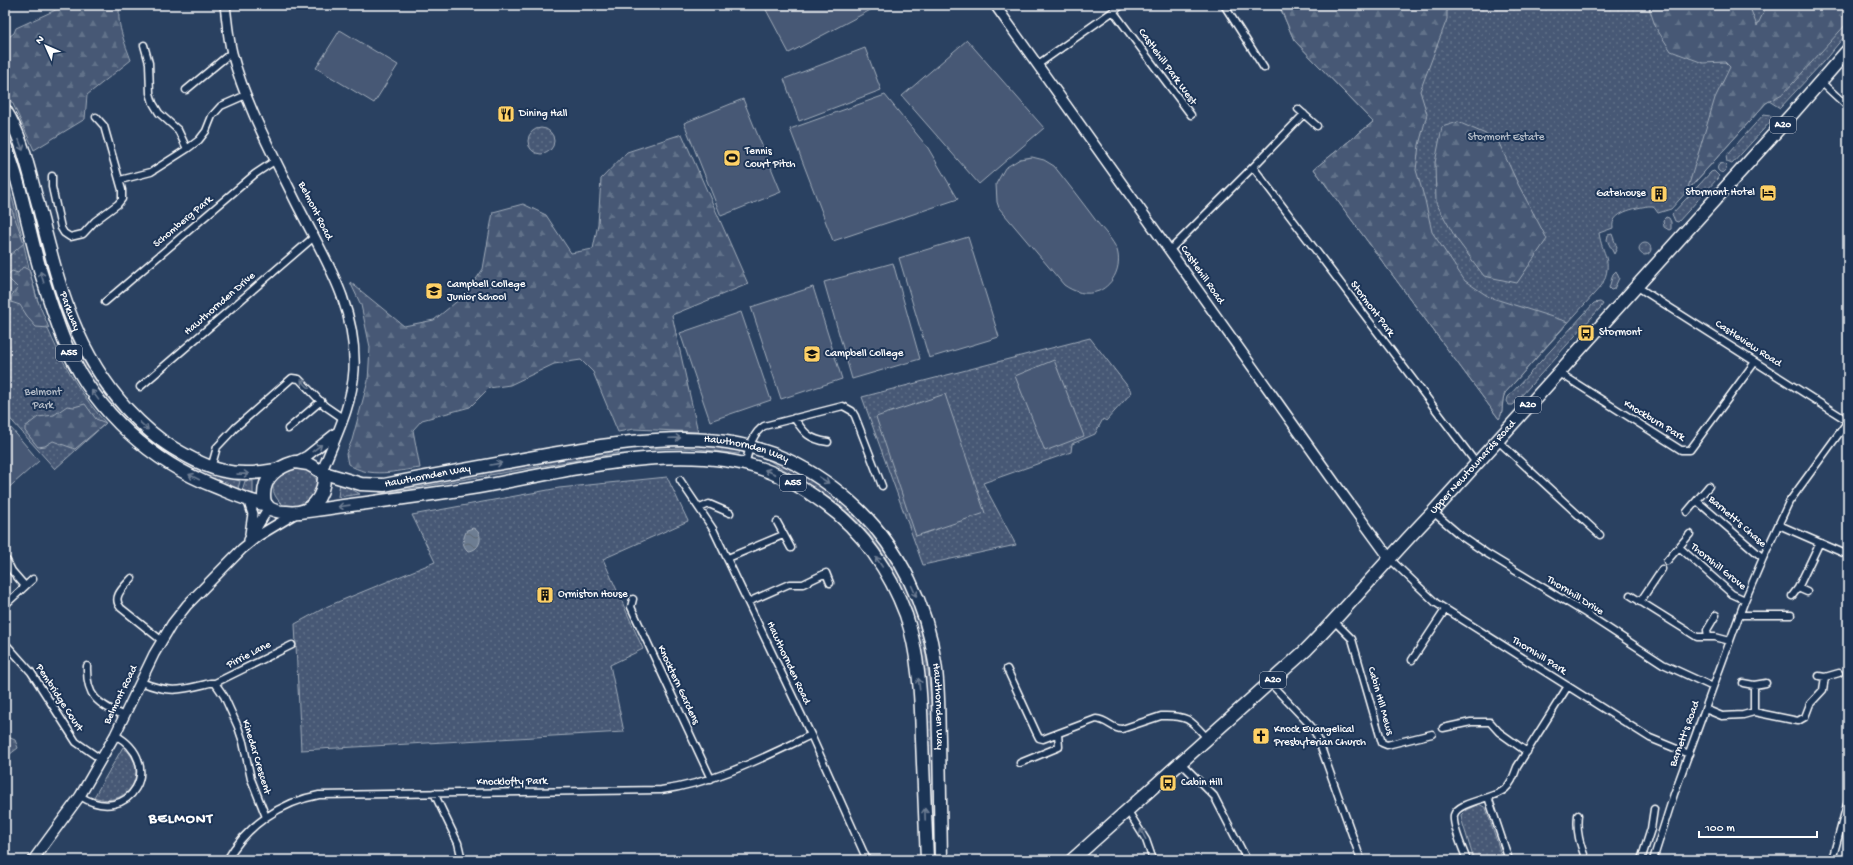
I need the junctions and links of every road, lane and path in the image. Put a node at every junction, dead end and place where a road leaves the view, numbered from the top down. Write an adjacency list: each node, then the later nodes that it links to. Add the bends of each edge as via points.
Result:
1 (225, 5): 8 (main road, Belmont Road)
2 (994, 5): 9 (main road, Castlehill Road)
3 (1122, 5): 5 (street)
4 (1224, 5): 10 (street)
5 (1113, 11): 9 (street); 18 (street, Castlehill Park West)
6 (144, 45): 22 (street, via 153,103 159,113 178,130)
7 (1848, 50): 11 (highway, Upper Newtownards Road / A20)
8 (232, 52): 12 (street); 13 (main road, Belmont Road)
9 (1037, 65): 28 (main road, Castlehill Road)
10 (1264, 68)
11 (1821, 82): 14 (street); 29 (highway, Upper Newtownards Road / A20)
12 (186, 90)
13 (246, 95): 22 (street, via 222,106 212,116 199,140); 23 (main road, Belmont Road)
14 (1848, 107)
15 (1298, 109): 17 (street)
16 (5, 110): 46 (highway, Parkway / A55, one-way to 46, via 25,153 69,314 92,364 117,398 165,444)
17 (1304, 114): 20 (street); 24 (street)
18 (1190, 115)
19 (96, 117): 26 (street, via 104,126)
20 (1317, 126)
21 (5, 145): 53 (highway, Parkway / A55, one-way to 21, via 201,481 159,457 124,427 93,392 68,351 53,311 40,271 18,178)
22 (187, 149): 26 (street, via 151,172)
23 (276, 160): 27 (main road, Belmont Road); 30 (street, Schomberg Park, via 255,174)
24 (1253, 167): 28 (street); 44 (street, Stormont Park)
25 (52, 176): 26 (street, via 61,228 70,238 83,234 95,221 118,204 122,199)
26 (120, 180)
27 (314, 237): 33 (street, Hawthornden Drive); 36 (main road, Belmont Road, via 338,282 350,322 354,370)
28 (1170, 250): 73 (main road, Castlehill Road)
29 (1636, 286): 31 (street, Castleview Road); 32 (highway, Upper Newtownards Road / A20)
30 (104, 302)
31 (1755, 362): 32 (street, Knockburn Park, via 1690,450 1681,450); 37 (street, Castleview Road)
32 (1558, 372): 40 (highway, Upper Newtownards Road / A20)
33 (140, 387)
34 (321, 401): 36 (street); 38 (street); 46 (street, one-way to 46, via 300,379 292,378 235,428 217,448)
35 (794, 418): 41 (street, via 813,439); 42 (street, via 758,430); 50 (street, via 837,406 852,411)
36 (344, 419): 39 (main road, Belmont Road)
37 (1848, 421): 61 (street, Barnett's Road, via 1789,502)
38 (288, 429)
39 (338, 431): 43 (main road, Belmont Road, one-way to 39, via 307,456); 48 (main road, Belmont Road)
40 (1498, 440): 44 (highway, Upper Newtownards Road / A20); 64 (street)
41 (828, 442)
42 (751, 447): 45 (street); 48 (highway, Hawthornden Way / A55, one-way to 42, via 361,484 384,485 624,442 686,438 711,439); 135 (highway, Hawthornden Way / A55, one-way to 135, via 804,467 835,488 873,524 907,575 924,616 935,663)
43 (295, 462): 47 (highway, A55); 48 (highway, A55, via 308,464)
44 (1476, 463): 57 (highway, Upper Newtownards Road / A20)
45 (745, 465): 56 (highway, Hawthornden Way / A55, one-way to 56, via 717,459 647,458 464,489); 140 (highway, Hawthornden Way / A55, one-way to 45, via 920,701 915,652 906,615 894,587 869,546 833,509 800,486)
46 (211, 468): 47 (highway, Parkway / A55, one-way to 47, via 239,474)
47 (276, 470): 54 (highway, via 267,481 264,490 264,499)
48 (323, 472): 56 (highway, via 324,484 320,497 310,508)
49 (680, 480): 55 (street, Hawthornden Road)
50 (882, 486)
51 (1709, 486): 52 (street, Barnett's Chase)
52 (1697, 500): 58 (street, Barnett's Chase); 72 (street, Barnett's Chase)
53 (249, 502): 54 (highway, Parkway / A55); 65 (main road, via 253,514)
54 (268, 506): 56 (highway, A55, via 277,511); 65 (main road, Belmont Road)
55 (700, 508): 59 (street, via 709,504); 71 (street, Hawthornden Road)
56 (298, 512): 69 (main road, Belmont Road, via 258,536)
57 (1433, 512): 73 (highway, Upper Newtownards Road / A20); 111 (street, Thornhill Drive, via 1473,545 1663,664)
58 (1687, 512)
59 (730, 513)
60 (777, 522): 63 (street)
61 (1779, 525): 66 (street); 72 (street, Barnett's Road)
62 (1690, 534): 67 (street, Thornhill Grove)
63 (783, 535): 68 (street); 71 (street)
64 (1600, 535)
65 (248, 542): 69 (main road, Belmont Road)
66 (1819, 544): 70 (street); 81 (street)
67 (1679, 547): 75 (street, Thornhill Grove); 86 (street, Thornhill Grove, via 1732,594)
68 (791, 548)
69 (242, 549): 96 (main road, Belmont Road, via 188,604)
70 (1848, 555)
71 (728, 558): 88 (street, Hawthornden Road)
72 (1763, 558): 86 (street, Barnett's Road)
73 (1390, 559): 90 (street, Thornhill Park); 94 (highway, Upper Newtownards Road / A20)
74 (7, 561): 80 (street)
75 (1667, 561)
76 (1662, 568): 89 (street)
77 (132, 578): 96 (street, via 117,596 117,603)
78 (33, 579): 80 (street)
79 (830, 583): 88 (street, via 826,573 803,584 789,584)
80 (25, 586): 87 (street)
81 (1798, 588): 82 (street); 84 (street)
82 (1806, 592)
83 (1630, 595): 89 (street)
84 (1792, 596)
85 (633, 598): 126 (street, Knocktern Gardens, via 631,607)
86 (1745, 600): 92 (street, Barnett's Road)
87 (6, 601)
88 (748, 602): 119 (street, Hawthornden Road)
89 (1640, 602): 95 (street, via 1697,638)
90 (1445, 610): 100 (street); 110 (street, Thornhill Park)
91 (1716, 615): 95 (street, via 1707,630)
92 (1739, 615): 93 (street); 97 (street, Barnett's Road)
93 (1791, 615)
94 (1334, 621): 106 (highway, Upper Newtownards Road / A20); 117 (street, Cabin HIll Mews, via 1352,638 1382,744)
95 (1708, 637): 97 (street)
96 (161, 640): 104 (main road, Belmont Road)
97 (1730, 641): 111 (street, Barnett's Road)
98 (5, 643): 123 (street, Pembridge Court, via 31,672 76,742)
99 (292, 645): 105 (street, Pirrie Lane)
100 (1412, 660)
101 (87, 666): 114 (street, via 88,686 92,695)
102 (1007, 669): 116 (street, via 1039,738 1048,739)
103 (1839, 673): 113 (street, via 1822,676 1824,690 1810,704 1805,717 1798,721)
104 (141, 682): 105 (street, Pirrie Lane, via 158,688 180,691); 114 (main road, Belmont Road)
105 (215, 683): 134 (street, Kinedar Crescent, via 238,727 251,779)
106 (1270, 683): 120 (highway, Upper Newtownards Road / A20); 146 (street, via 1311,726 1317,736)
107 (1743, 683): 109 (street)
108 (1766, 683): 109 (street)
109 (1754, 685): 113 (street)
110 (1568, 686): 121 (street); 122 (street, Thornhill Park, via 1650,738)
111 (1713, 686): 112 (street, Barnett's Road)
112 (1705, 709): 113 (street, via 1722,716); 122 (street, Barnett's Road)
113 (1754, 712)
114 (124, 716): 118 (main road, Belmont Road)
115 (1444, 728): 121 (street, via 1471,722 1490,722)
116 (1058, 734): 120 (street, via 1096,719 1103,719 1115,728 1122,729 1168,716 1190,720); 125 (street, via 1058,746)
117 (1432, 734)
118 (115, 735): 123 (main road, Belmont Road); 128 (street, via 128,744 138,756 140,773 136,786 125,798 113,805 99,805)
119 (811, 735): 126 (street, Knocklofty Park); 139 (street, Hawthornden Road)
120 (1207, 738): 124 (highway, Upper Newtownards Road / A20)
121 (1527, 752): 129 (street, via 1505,790)
122 (1689, 754): 151 (street, Barnett's Road)
123 (102, 760): 128 (main road, Belmont Road)
124 (1181, 762): 132 (highway, Upper Newtownards Road / A20); 145 (street, via 1214,796)
125 (1020, 763)
126 (711, 779): 127 (street, Knocklofty Park, via 661,790)
127 (434, 793): 134 (street, Knocklofty Park, via 318,796 294,801); 138 (street, via 458,843)
128 (80, 796): 136 (main road, Belmont Road)
129 (1488, 797): 147 (street, via 1462,807 1454,816); 148 (street)
130 (1848, 801): 152 (street)
131 (1654, 809): 150 (street, via 1651,829)
132 (1128, 811): 143 (highway, Upper Newtownards Road / A20); 144 (street, one-way to 132, via 1146,840)
133 (1578, 815): 149 (street, via 1577,829)
134 (266, 817): 137 (street, Knocklofty Park, via 241,840)
135 (941, 825): 141 (highway, Hawthornden Way / A55); 142 (highway, via 945,836)
136 (33, 860)
137 (227, 860)
138 (462, 860)
139 (867, 860)
140 (927, 860)
141 (941, 860)
142 (946, 860)
143 (1072, 860)
144 (1153, 860)
145 (1247, 860)
146 (1361, 860)
147 (1467, 860)
148 (1509, 860)
149 (1586, 860)
150 (1641, 860)
151 (1654, 860)
152 (1832, 860)

